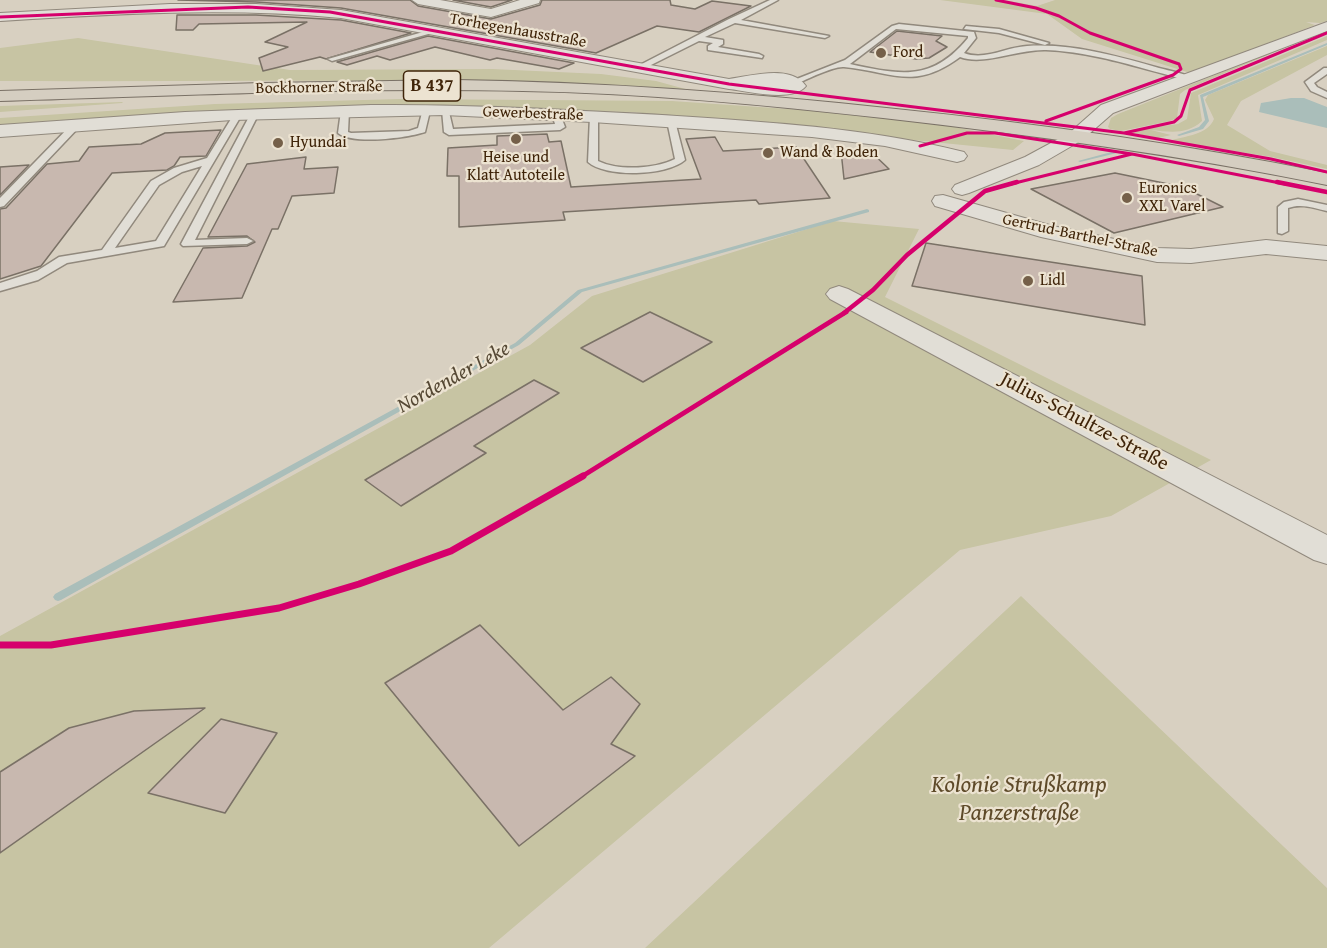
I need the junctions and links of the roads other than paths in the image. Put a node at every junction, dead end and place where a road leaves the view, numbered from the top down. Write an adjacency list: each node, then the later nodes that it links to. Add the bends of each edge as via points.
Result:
1 (418, 0): 2 (street, via 491,13)
2 (534, 0)
3 (775, 0): 8 (lane)
4 (239, 2): 6 (street, Torhegenhausstraße); 7 (street, Torhegenhausstraße)
5 (361, 3): 6 (street)
6 (330, 12): 11 (street, Torhegenhausstraße)
7 (0, 17)
8 (731, 20): 12 (lane); 13 (lane)
9 (1327, 26): 21 (street)
10 (966, 28): 14 (lane, via 1022,35)
11 (437, 30): 17 (lane); 19 (street, Torhegenhausstraße)
12 (825, 36)
13 (697, 38): 16 (lane, via 720,42 711,48); 19 (lane)
14 (1062, 51): 15 (lane, via 1026,48 979,58); 21 (lane, via 1113,59)
15 (959, 54): 18 (lane, via 940,68 923,74); 18 (lane, via 973,35 899,26)
16 (759, 56)
17 (332, 59)
18 (844, 64): 22 (lane)
19 (640, 67): 22 (street, Torhegenhausstraße, via 779,90 794,89 798,86)
20 (1327, 70): 25 (lane, via 1309,82)
21 (1190, 79): 36 (street, via 1107,109)
22 (793, 82)
23 (0, 83): 24 (main road, via 247,84)
24 (277, 91): 26 (main road, Bockhorner Straße / B 437); 27 (main road, Bockhorner Straße / B 437); 30 (main road, via 246,99); 36 (main road, Bockhorner Straße / B 437, via 710,97 893,113)
25 (1327, 95)
26 (0, 96)
27 (0, 103)
28 (345, 111): 29 (street, Gewerbestraße); 29 (lane, via 344,133 350,136 410,134 422,130); 31 (street, Gewerbestraße)
29 (436, 111): 32 (street, Gewerbestraße)
30 (0, 114)
31 (245, 115): 34 (street, Gewerbestraße); 38 (lane); 43 (lane, via 187,244)
32 (594, 117): 33 (street, Gewerbestraße); 33 (lane, via 593,162 610,169 671,166 680,160)
33 (671, 121): 37 (street, Gewerbestraße, via 813,132 920,146)
34 (76, 125): 35 (street, Gewerbestraße); 40 (lane)
35 (0, 131)
36 (1075, 136): 39 (main road, B 437); 45 (street, Gertrud-Barthel-Straße, via 1032,161 952,195 1049,232 1156,255 1191,256 1266,247)
37 (957, 156)
38 (212, 160): 44 (lane, via 178,170 155,183); 44 (lane, via 160,244)
39 (1327, 179)
40 (0, 204)
41 (1327, 208): 42 (lane, via 1287,204 1283,207)
42 (1282, 231)
43 (247, 241)
44 (106, 253): 46 (lane, via 63,260 32,279)
45 (1327, 254)
46 (0, 287)
47 (839, 294): 48 (street, Julius-Schultze-Straße)
48 (1327, 551)

